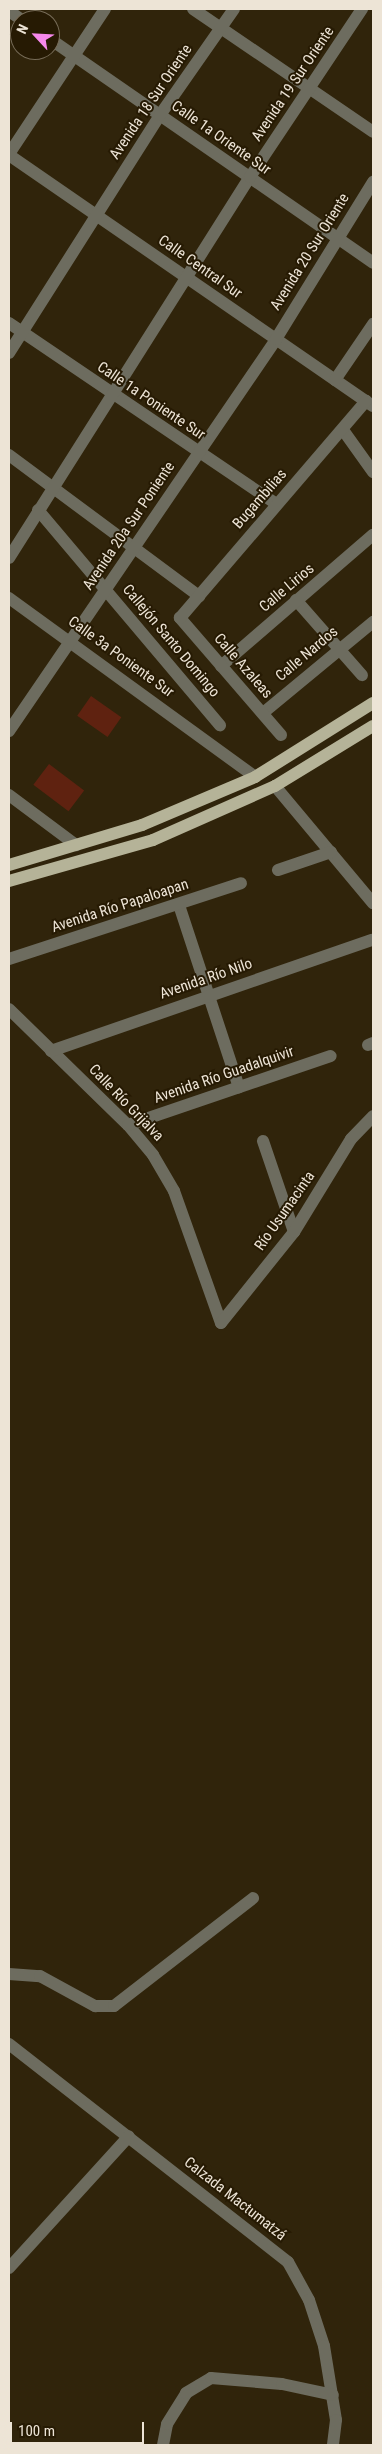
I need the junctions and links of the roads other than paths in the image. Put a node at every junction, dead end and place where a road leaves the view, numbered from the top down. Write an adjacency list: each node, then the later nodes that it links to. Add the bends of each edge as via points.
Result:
1 (105, 9): 7 (street)
2 (193, 9): 5 (street)
3 (234, 9): 5 (street, Avenida 18 Sur Oriente)
4 (362, 9): 8 (street, Avenida 19 Sur Oriente)
5 (221, 28): 8 (street); 9 (street, Avenida 18 Sur Oriente)
6 (60, 46): 7 (street, Calle 1a Oriente Sur)
7 (74, 55): 9 (street, Calle 1a Oriente Sur); 11 (street)
8 (310, 89): 10 (street); 12 (street, Avenida 19 Sur Oriente)
9 (160, 115): 12 (street, Calle 1a Oriente Sur); 14 (street, Avenida 18 Sur Oriente)
10 (373, 132)
11 (9, 155): 14 (street, Calle Central Sur)
12 (250, 178): 15 (street, Calle 1a Oriente Sur); 17 (street, Avenida 19 Sur Oriente)
13 (373, 182): 15 (street, Avenida 20 Sur Oriente)
14 (96, 215): 17 (street, Calle Central Sur); 20 (street, Avenida 18 Sur Oriente)
15 (337, 238): 16 (street, Calle 1a Oriente Sur); 21 (street, Avenida 20 Sur Oriente)
16 (373, 263)
17 (187, 278): 21 (street, Calle Central Sur); 24 (street, Avenida 19 Sur Oriente)
18 (9, 323): 20 (street, Calle 1a Poniente Sur)
19 (373, 324): 23 (street)
20 (22, 332): 22 (street, Avenida 18 Sur Oriente); 24 (street, Calle 1a Poniente Sur)
21 (276, 339): 23 (street, Calle Central Sur); 27 (street, Avenida 20a Sur Poniente)
22 (9, 353)
23 (335, 380): 25 (street, Calle Central Sur)
24 (114, 394): 27 (street, Calle 1a Poniente Sur); 30 (street, Avenida 19 Sur Oriente)
25 (369, 403): 26 (street, Bugambilias)
26 (343, 430): 29 (street); 31 (street, Bugambilias)
27 (199, 453): 31 (street, Calle 1a Poniente Sur); 34 (street, Avenida 20a Sur Poniente)
28 (9, 455): 30 (street)
29 (373, 472)
30 (54, 486): 32 (street, Avenida 19 Sur Oriente); 34 (street)
31 (276, 504): 37 (street, Bugambilias)
32 (38, 510): 35 (street, Avenida 19 Sur Oriente); 36 (street, Callejón Santo Domingo)
33 (373, 535): 39 (street, Calle Lirios)
34 (136, 547): 36 (street, Avenida 20a Sur Poniente); 37 (street)
35 (9, 558)
36 (107, 589): 42 (street, Avenida 20a Sur Poniente); 48 (street, Callejón Santo Domingo)
37 (199, 596): 40 (street, Bugambilias)
38 (9, 598): 42 (street, Calle 3a Poniente Sur)
39 (296, 600): 43 (street); 44 (street, Calle Lirios)
40 (180, 618): 44 (street, Calle Azaleas)
41 (373, 622): 43 (street, Calle Nardos)
42 (71, 640): 50 (street, Avenida 20a Sur Poniente); 52 (street, Calle 3a Poniente Sur)
43 (339, 648): 45 (street); 47 (street, Calle Nardos)
44 (221, 666): 47 (street, Calle Azaleas)
45 (362, 675)
46 (373, 703): 52 (main road)
47 (263, 713): 51 (street, Calle Azaleas)
48 (220, 725)
49 (373, 726): 53 (main road)
50 (9, 731)
51 (281, 735)
52 (255, 777): 55 (main road, via 142,825)
53 (275, 786): 56 (street); 59 (main road, via 154,840)
54 (9, 794): 55 (street)
55 (76, 845): 57 (main road)
56 (331, 852): 58 (street); 61 (street)
57 (9, 865)
58 (278, 870)
59 (9, 881)
60 (241, 883): 62 (street, Avenida Río Papaloapan)
61 (373, 904)
62 (179, 905): 64 (street, Avenida Río Papaloapan); 65 (street)
63 (372, 940): 65 (street, Avenida Río Nilo)
64 (9, 959)
65 (210, 994): 67 (street, Avenida Río Nilo); 69 (street)
66 (9, 1009): 67 (street, Calle Río Grijalva)
67 (52, 1051): 71 (street, Calle Río Grijalva)
68 (331, 1056): 69 (street, Avenida Río Guadalquivir)
69 (239, 1086): 71 (street, Avenida Río Guadalquivir)
70 (373, 1116): 73 (street, Río Usumacinta, via 351,1139)
71 (128, 1126): 74 (street, Calle Río Grijalva, via 153,1155 174,1191)
72 (263, 1141): 73 (street)
73 (294, 1232): 74 (street, Río Usumacinta)
74 (222, 1323)
75 (253, 1898): 76 (street, via 114,2006 95,2006 40,1976)
76 (9, 1974)
77 (9, 2044): 78 (street, Calzada Mactumatzá)
78 (129, 2136): 79 (street); 80 (street, Calzada Mactumatzá, via 288,2262 300,2280 318,2322)
79 (9, 2268)
80 (333, 2396): 81 (street, via 282,2384 212,2378 186,2394 168,2424); 82 (street, Calzada Mactumatzá, via 336,2420)
81 (163, 2445)
82 (332, 2445)

